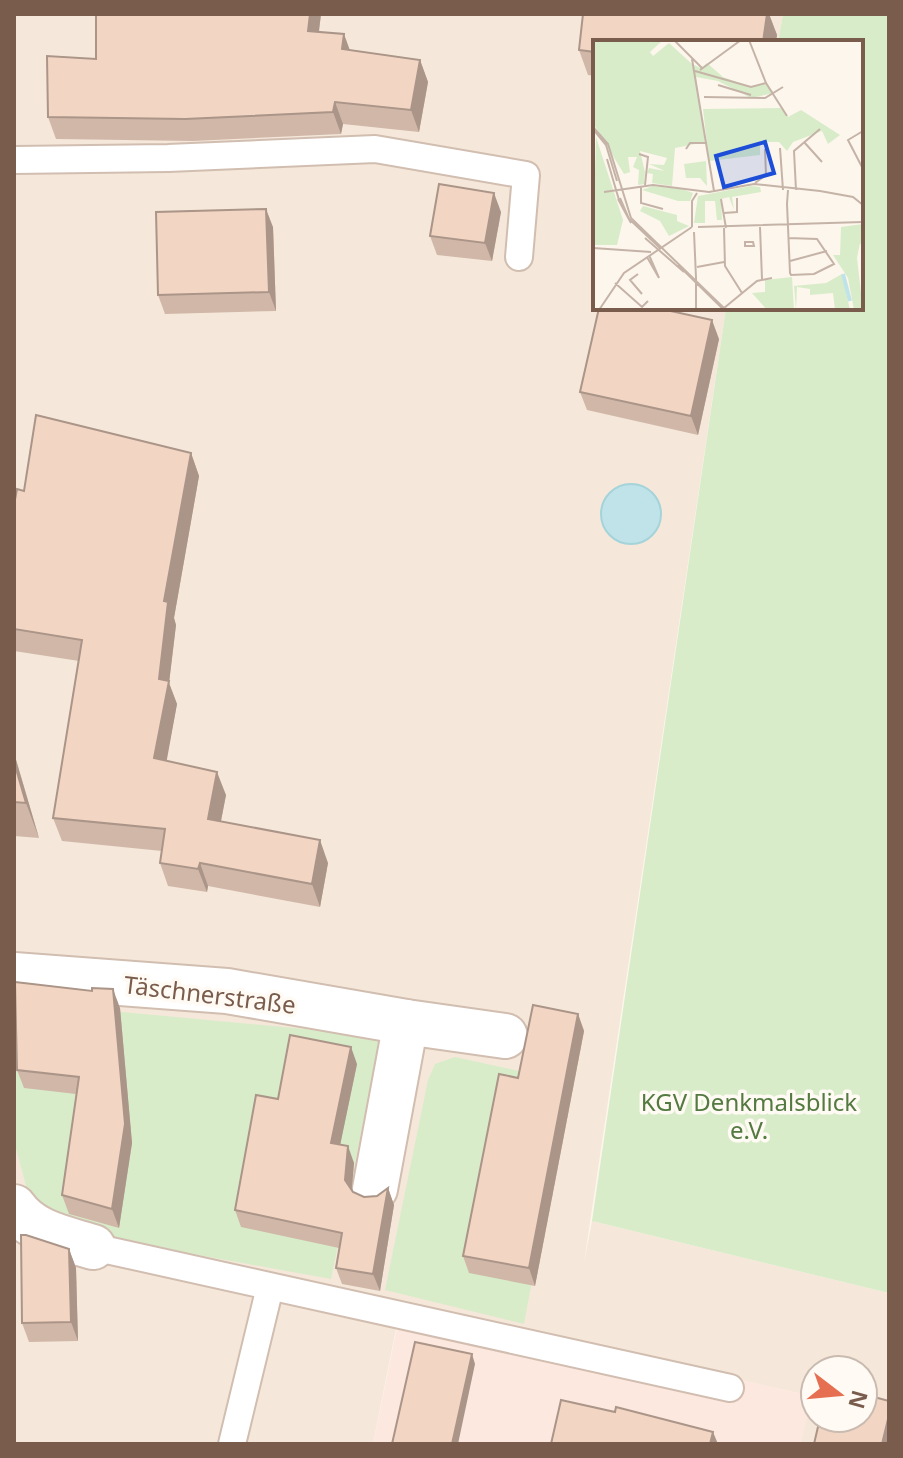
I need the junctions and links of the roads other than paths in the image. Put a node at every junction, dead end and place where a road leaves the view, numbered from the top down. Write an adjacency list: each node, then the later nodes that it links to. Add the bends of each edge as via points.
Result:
1 (14, 160): 2 (lane, via 375,149 526,175)
2 (519, 257)
3 (14, 975): 4 (street, Täschnerstraße, via 227,991)
4 (406, 1022): 5 (street, Täschnerstraße); 6 (street)
5 (505, 1036)
6 (375, 1189)
7 (14, 1207): 8 (street, via 42,1231)
8 (93, 1247): 9 (lane)
9 (270, 1287): 10 (lane); 11 (lane)
10 (730, 1388)
11 (232, 1444)

